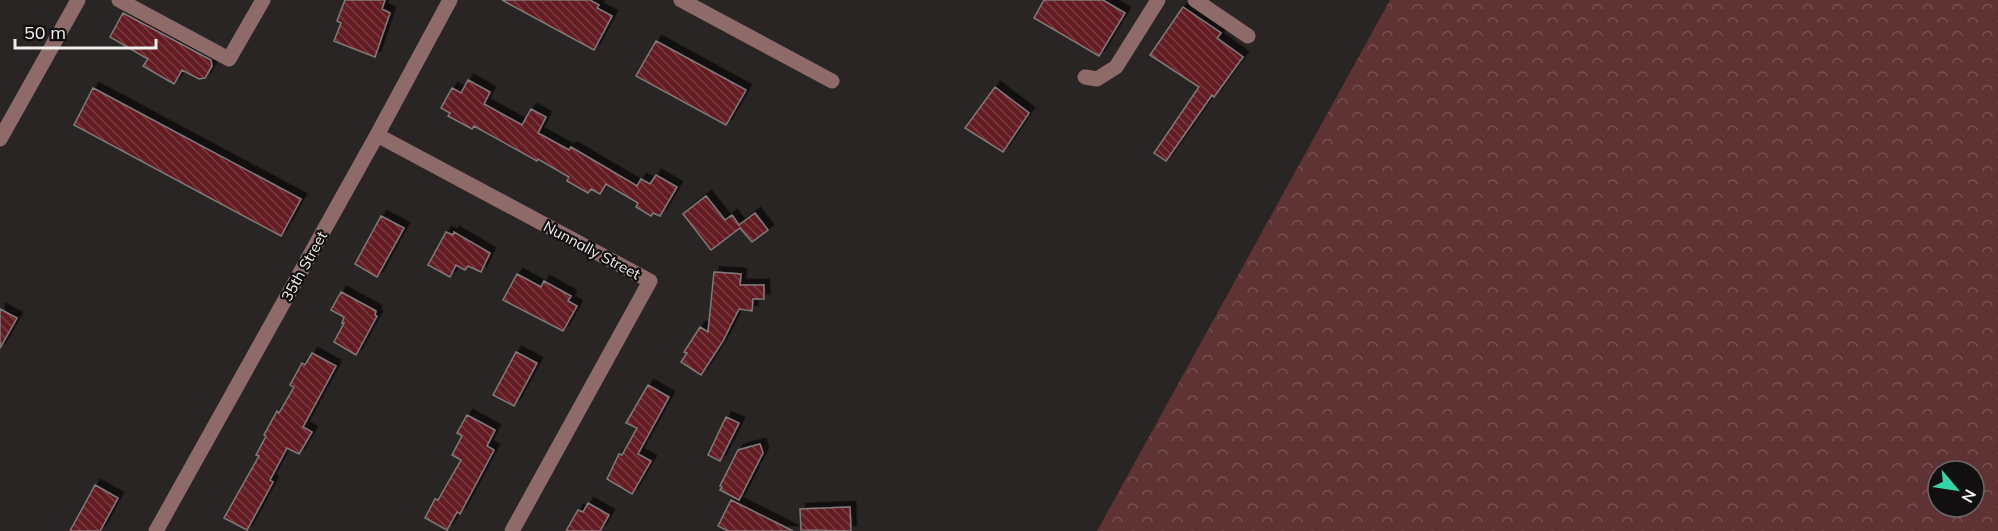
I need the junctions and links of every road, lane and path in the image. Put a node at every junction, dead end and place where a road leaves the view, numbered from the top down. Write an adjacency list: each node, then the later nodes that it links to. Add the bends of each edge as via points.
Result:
1 (78, 0): 12 (street)
2 (119, 0): 3 (street, via 229,59)
3 (263, 0)
4 (450, 0): 11 (street, 35th Street)
5 (681, 0): 10 (street)
6 (1158, 0): 9 (street, via 1116,67 1097,79)
7 (1194, 0): 8 (street)
8 (1248, 36)
9 (1085, 76)
10 (832, 81)
11 (377, 135): 13 (street, 35th Street); 14 (street, Nunnally Street, via 650,281)
12 (0, 139)
13 (156, 531)
14 (512, 531)

